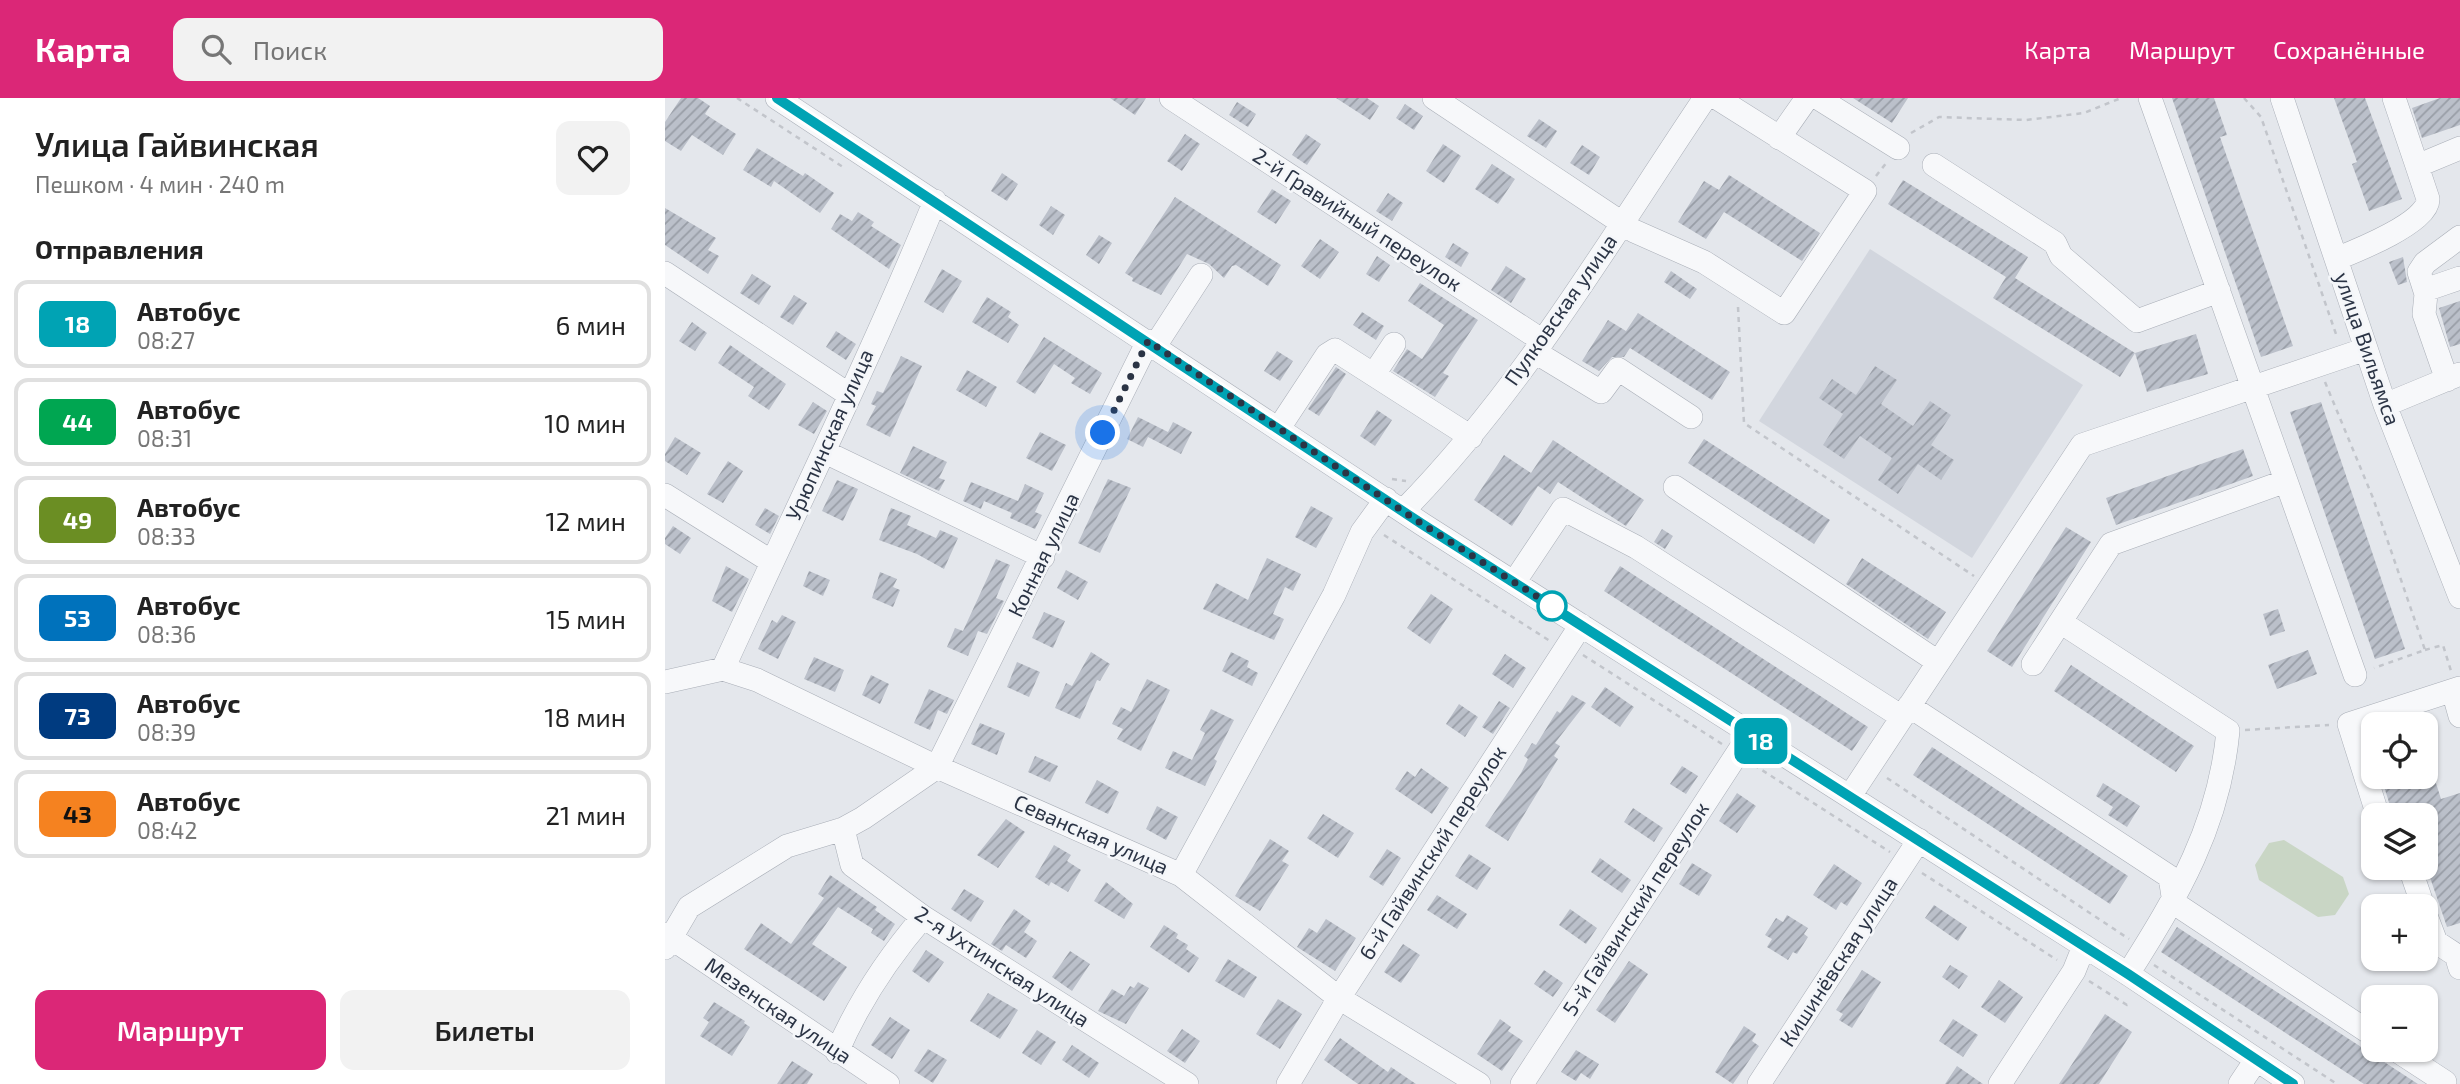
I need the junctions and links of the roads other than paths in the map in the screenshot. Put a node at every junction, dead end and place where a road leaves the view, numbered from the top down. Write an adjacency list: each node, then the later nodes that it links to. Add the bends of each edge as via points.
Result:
1 (777, 98): 16 (street)
2 (1171, 98): 27 (street, 2-й Гравийный переулок)
3 (1434, 98): 17 (street)
4 (1705, 98): 17 (street, Пулковская улица)
5 (1717, 98): 11 (street)
6 (1807, 98): 11 (street)
7 (1818, 98): 12 (street)
8 (2150, 98): 23 (street)
9 (2282, 98): 19 (street, улица Вильямса)
10 (2394, 98): 15 (street)
11 (1779, 138): 17 (street, via 1865,191 1784,313 1704,262 1634,231)
12 (1898, 148)
13 (2460, 148): 15 (street)
14 (1934, 165): 23 (street, via 2055,243 2061,257 2137,320)
15 (2417, 166): 19 (street, via 2428,199 2426,209 2374,243)
16 (935, 201): 25 (street); 32 (street, Урюпинская улица)
17 (1622, 221): 27 (street, Пулковская улица)
18 (2458, 243): 24 (street, via 2421,267)
19 (2336, 259): 28 (street, улица Вильямса)
20 (665, 273): 32 (street)
21 (1201, 275): 25 (street, Конная улица)
22 (2460, 278): 24 (street)
23 (2219, 290): 31 (street)
24 (2425, 290): 30 (street, via 2424,314)
25 (1151, 344): 35 (street); 42 (street, Конная улица)
26 (1394, 344): 29 (street)
27 (1539, 346): 34 (street, 2-й Гравийный переулок, via 1601,393 1618,369); 36 (street, Пулковская улица)
28 (2366, 349): 31 (street); 33 (street, улица Вильямса)
29 (1374, 374): 35 (street, via 1331,351); 36 (street)
30 (2453, 377): 33 (street)
31 (2254, 387): 38 (street); 48 (street, via 2082,445)
32 (848, 394): 37 (street, Урюпинская улица)
33 (2385, 405): 45 (street, улица Вильямса)
34 (1691, 417)
35 (1279, 428): 41 (street)
36 (1471, 437): 41 (street, Пулковская улица)
37 (825, 452): 42 (street); 43 (street, Урюпинская улица)
38 (2286, 481): 46 (street, via 2111,544); 51 (street)
39 (1675, 487): 48 (street)
40 (665, 495): 43 (street)
41 (1395, 505): 44 (street); 62 (street, Пулковская улица, via 1362,532 1334,595)
42 (1043, 557): 57 (street, Конная улица)
43 (772, 562): 50 (street, Урюпинская улица)
44 (1515, 581): 47 (street); 54 (street, via 1563,509 1636,547)
45 (2460, 597)
46 (2062, 624): 49 (street); 63 (street, via 2228,731 2224,766 2204,838)
47 (1581, 625): 56 (street); 70 (street, 6-й Гайвинский переулок)
48 (1938, 662): 54 (street)
49 (2033, 664)
50 (723, 669): 52 (street); 57 (street, Севанская улица, via 757,680)
51 (2355, 675)
52 (665, 682)
53 (2456, 690): 55 (street); 59 (street, via 2349,724)
54 (1906, 711): 58 (street); 63 (street, via 2170,877)
55 (2460, 716)
56 (1750, 734): 58 (street); 80 (street, 5-й Гайвинский переулок)
57 (937, 766): 60 (street); 62 (street, Севанская улица)
58 (1850, 796): 61 (street)
59 (2374, 803)
60 (843, 829): 64 (street, 2-я Ухтинская улица, via 852,865); 65 (street, via 787,846 689,906)
61 (1919, 840): 67 (street); 81 (street, Кишинёвская улица)
62 (1181, 875): 70 (street, Севанская улица)
63 (2174, 903): 68 (street); 71 (street)
64 (923, 917): 72 (street, via 888,957 857,1006); 77 (street, 2-я Ухтинская улица)
65 (667, 940): 72 (street, Мезенская улица)
66 (2438, 944): 69 (street, via 2456,955)
67 (2084, 946): 68 (street); 82 (street, via 2074,971)
68 (2137, 960): 73 (street)
69 (2460, 968)
70 (1339, 998): 78 (street, 6-й Гайвинский переулок); 79 (street, Севанская улица)
71 (2361, 1027)
72 (837, 1052): 76 (street, Мезенская улица)
73 (2256, 1059): 83 (street); 84 (street)
74 (2417, 1062): 75 (street)
75 (2449, 1081)
76 (888, 1084)
77 (1187, 1084)
78 (1288, 1084)
79 (1479, 1084)
80 (1522, 1084)
81 (1759, 1084)
82 (2000, 1084)
83 (2240, 1084)
84 (2293, 1084)

